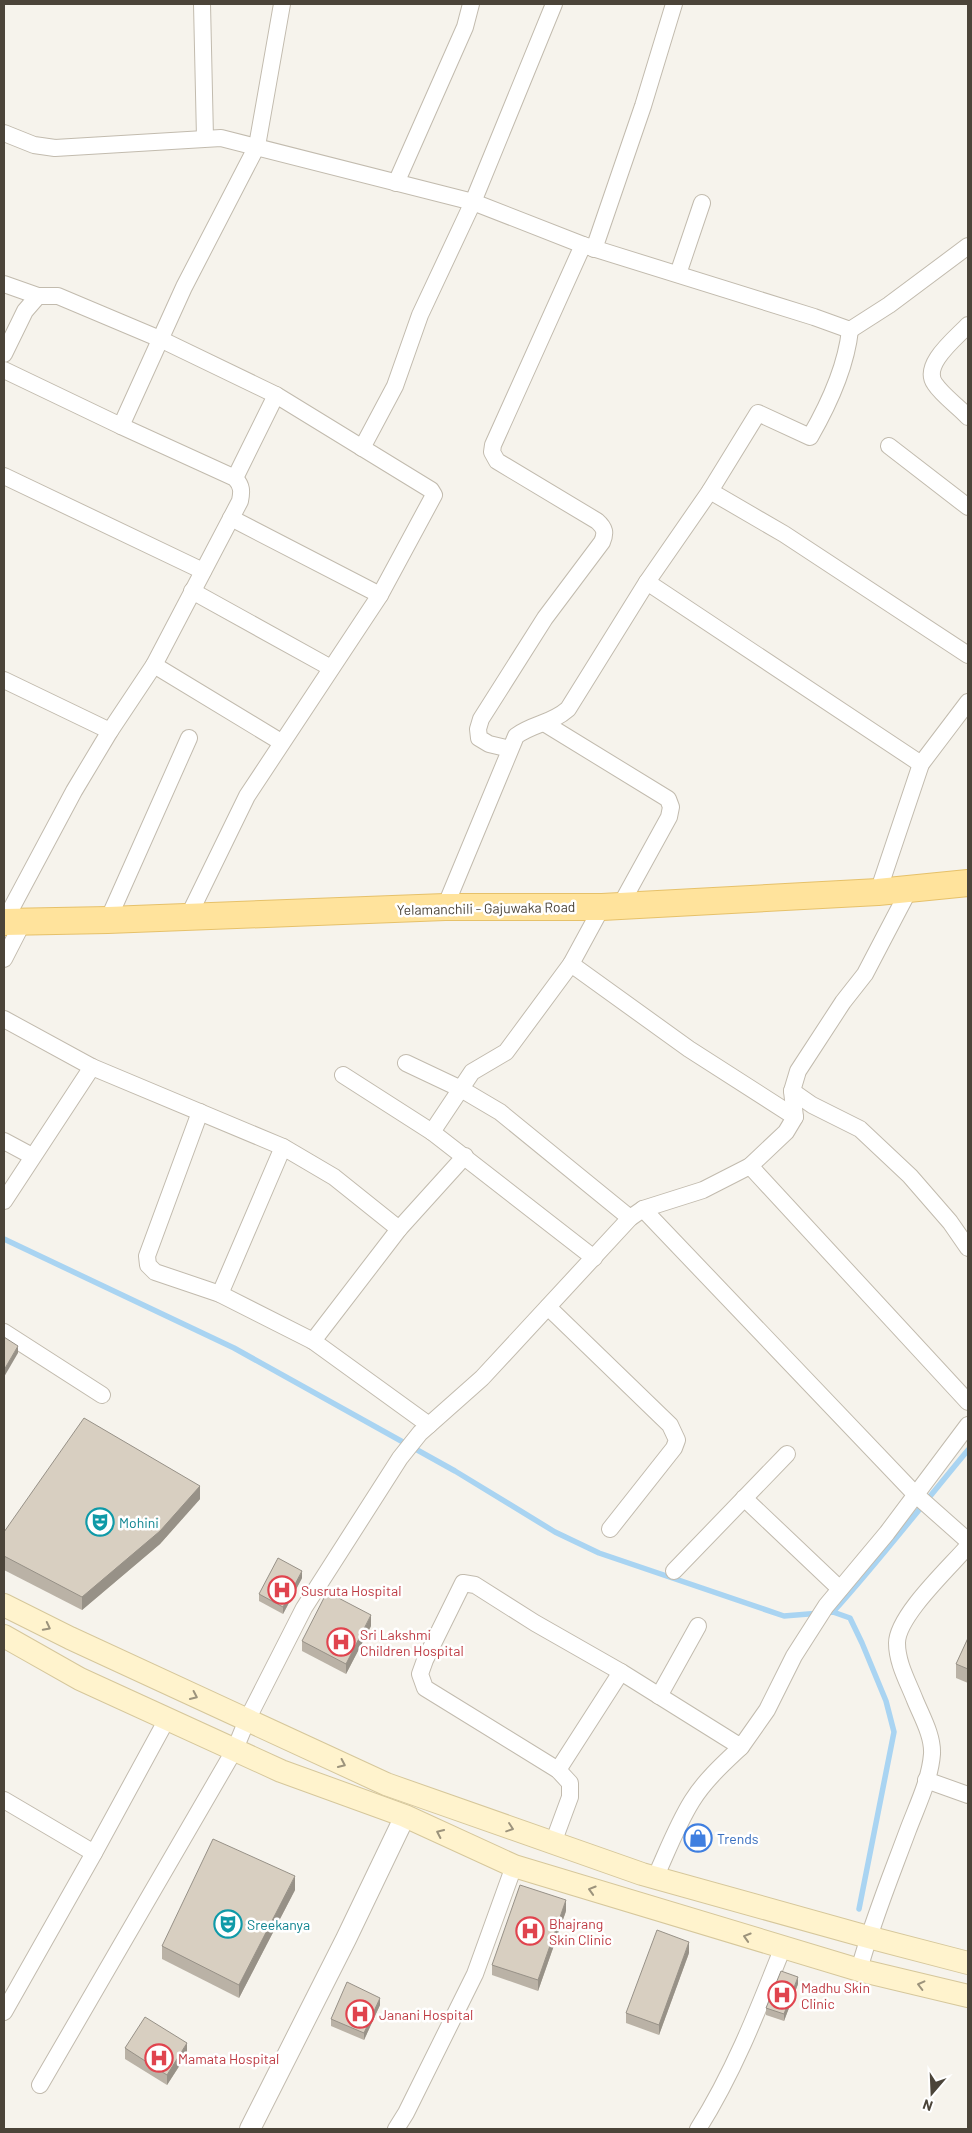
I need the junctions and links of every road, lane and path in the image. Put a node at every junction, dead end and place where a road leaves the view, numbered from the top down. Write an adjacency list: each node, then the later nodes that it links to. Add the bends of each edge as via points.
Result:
1 (202, 4): 7 (street)
2 (282, 4): 8 (street)
3 (471, 4): 9 (street, via 465,27)
4 (554, 4): 10 (street)
5 (674, 4): 13 (street, via 643,106)
6 (4, 133): 7 (street, via 34,145 55,148)
7 (205, 138): 8 (street)
8 (256, 146): 9 (street); 19 (street)
9 (396, 183): 10 (street)
10 (473, 202): 13 (street); 26 (street, via 420,315 395,386)
11 (702, 203): 14 (street)
12 (968, 246): 18 (street)
13 (588, 247): 14 (street); 45 (street, via 493,445 492,452 497,461 597,521 606,534 545,618 481,719 479,738)
14 (678, 274): 18 (street)
15 (4, 284): 16 (street)
16 (38, 296): 19 (street, via 58,296); 20 (street, via 25,312)
17 (968, 325): 23 (street, via 938,357 931,375 934,384)
18 (850, 330): 29 (street, via 843,366 810,437 758,413)
19 (160, 340): 22 (street); 24 (street)
20 (4, 354)
21 (4, 370): 24 (street)
22 (276, 395): 26 (street); 28 (street)
23 (968, 416)
24 (121, 426): 28 (street)
25 (889, 446): 30 (street)
26 (362, 448): 35 (street, via 431,490 434,495)
27 (4, 476): 32 (street)
28 (235, 478): 31 (street, via 241,485 242,494)
29 (710, 491): 33 (street); 36 (street, via 784,534)
30 (968, 508)
31 (231, 518): 32 (street); 35 (street)
32 (203, 571): 34 (street)
33 (647, 582): 41 (street, via 568,709 557,719); 46 (street)
34 (192, 591): 37 (street); 38 (street)
35 (380, 595): 38 (street)
36 (968, 655)
37 (154, 665): 42 (street); 44 (street)
38 (331, 668): 44 (street)
39 (4, 680): 42 (street)
40 (968, 702): 46 (street)
41 (544, 723): 45 (street, via 516,736); 51 (street, via 668,799 671,807 669,817)
42 (110, 731): 54 (street, via 74,791)
43 (189, 738): 53 (street)
44 (281, 742): 52 (street, via 247,796)
45 (510, 749): 50 (street)
46 (921, 764): 49 (street)
47 (968, 883): 48 (main road, Yelamanchili - Gajuwaka Road)
48 (910, 888): 49 (main road, Yelamanchili - Gajuwaka Road); 62 (street, via 865,974 798,1071)
49 (878, 892): 51 (main road, Yelamanchili - Gajuwaka Road)
50 (445, 907): 51 (main road, Yelamanchili - Gajuwaka Road); 52 (main road, Yelamanchili - Gajuwaka Road)
51 (611, 907): 56 (street)
52 (188, 916): 53 (main road, Yelamanchili - Gajuwaka Road)
53 (108, 920): 54 (main road, Yelamanchili - Gajuwaka Road)
54 (10, 922): 55 (street)
55 (4, 959)
56 (570, 964): 61 (street, via 506,1052 472,1072); 64 (street, via 689,1050)
57 (4, 1019): 59 (street)
58 (406, 1064): 61 (street)
59 (92, 1067): 63 (street); 68 (street)
60 (343, 1075): 65 (street)
61 (461, 1089): 65 (street); 72 (street, via 506,1116)
62 (792, 1090): 64 (street); 74 (street, via 812,1105 860,1129 910,1176)
63 (200, 1112): 67 (street); 76 (street, via 147,1256 148,1265 155,1272)
64 (796, 1117): 70 (street, via 786,1132)
65 (432, 1132): 69 (street)
66 (4, 1141): 68 (street)
67 (283, 1147): 73 (street, via 334,1177); 76 (street)
68 (32, 1156): 71 (street)
69 (465, 1156): 73 (street); 75 (street)
70 (750, 1166): 72 (street, via 703,1190); 81 (street)
71 (4, 1201)
72 (636, 1214): 75 (street); 85 (street)
73 (399, 1229): 79 (street)
74 (968, 1248)
75 (594, 1258): 77 (street)
76 (220, 1294): 79 (street)
77 (548, 1307): 83 (street, via 482,1378); 87 (street, via 670,1425 677,1440)
78 (4, 1332): 80 (street)
79 (313, 1341): 83 (street)
80 (102, 1396)
81 (968, 1402)
82 (968, 1426): 85 (street)
83 (425, 1429): 98 (street, via 400,1458 304,1608)
84 (788, 1454): 86 (street)
85 (915, 1494): 88 (street); 91 (street)
86 (744, 1498): 90 (street); 91 (street)
87 (610, 1529)
88 (968, 1541)
89 (968, 1546): 102 (street, via 912,1610 897,1641 905,1676 929,1732 932,1753)
90 (674, 1571)
91 (840, 1589): 99 (street, via 794,1656 767,1710)
92 (4, 1604): 98 (main road, one-way to 98)
93 (698, 1626): 96 (street)
94 (4, 1636): 97 (main road, via 80,1679)
95 (621, 1672): 96 (street); 101 (street); 101 (street, via 475,1585 463,1583 425,1660 420,1674 425,1688)
96 (659, 1696): 99 (street)
97 (167, 1719): 100 (main road); 107 (street)
98 (247, 1720): 100 (street); 106 (main road, one-way to 106, via 386,1784)
99 (741, 1747): 109 (street, via 692,1800)
100 (235, 1749): 105 (main road, via 281,1771); 116 (street)
101 (558, 1770): 106 (street, via 570,1783 570,1797)
102 (926, 1780): 103 (street); 110 (street)
103 (968, 1795)
104 (4, 1800): 107 (street)
105 (405, 1816): 108 (main road, one-way to 105); 117 (street)
106 (553, 1843): 109 (main road)
107 (94, 1853): 115 (street)
108 (514, 1866): 111 (main road, one-way to 108); 118 (street, via 474,1974)
109 (655, 1878): 110 (main road)
110 (868, 1937): 112 (main road); 113 (street)
111 (783, 1947): 113 (main road); 119 (street, via 744,2045 718,2098)
112 (968, 1963)
113 (858, 1970): 114 (main road, one-way to 113)
114 (968, 1996)
115 (4, 2012)
116 (40, 2085)
117 (250, 2129)
118 (396, 2129)
119 (698, 2129)

